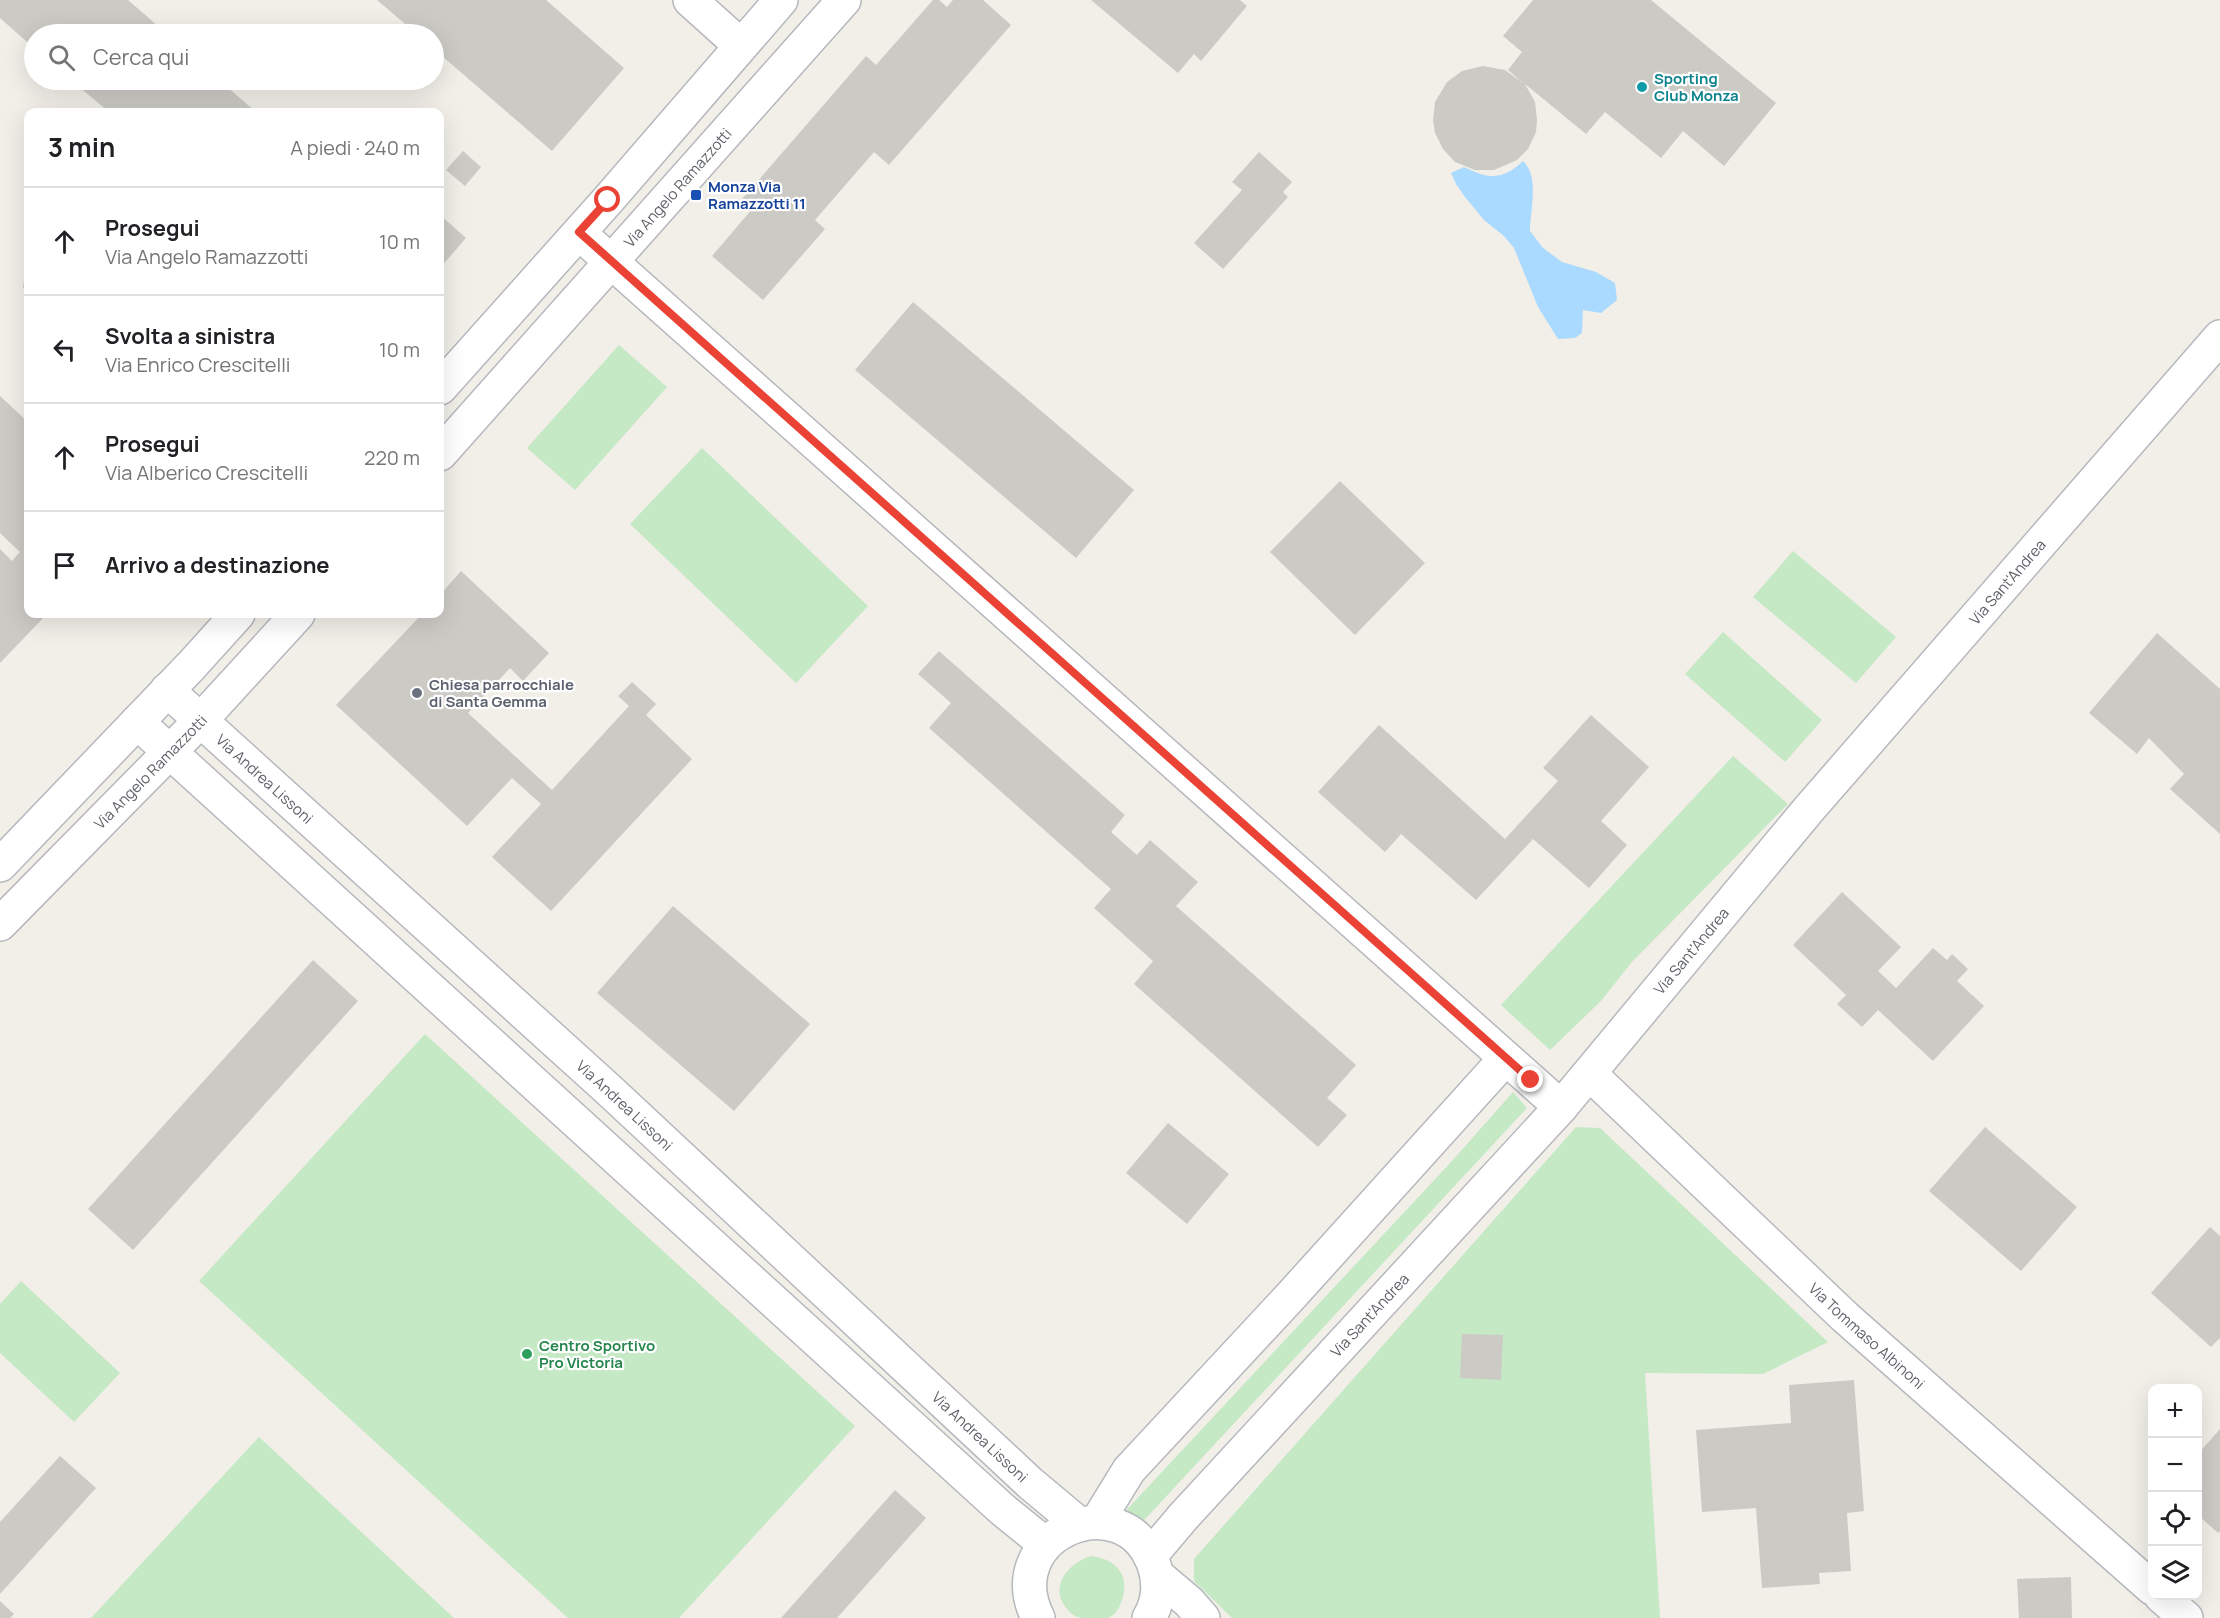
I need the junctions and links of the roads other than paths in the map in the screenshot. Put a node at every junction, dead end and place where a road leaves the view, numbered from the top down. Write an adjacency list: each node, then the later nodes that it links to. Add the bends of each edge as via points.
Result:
1 (690, 0): 4 (street)
2 (781, 0): 4 (street)
3 (844, 0): 6 (street, Via Angelo Ramazzotti)
4 (740, 45): 5 (street)
5 (579, 232): 6 (street); 8 (street)
6 (612, 261): 9 (street, Via Angelo Ramazzotti); 18 (street)
7 (2220, 337): 19 (street, Via Sant'Andrea, via 1809,809)
8 (444, 384)
9 (444, 450)
10 (234, 618): 12 (street)
11 (294, 618): 13 (street, Via Angelo Ramazzotti)
12 (167, 690): 13 (street, Via Andrea Lissoni); 14 (street)
13 (200, 721): 15 (street, Via Angelo Ramazzotti); 21 (street, Via Andrea Lissoni, via 610,1091 1030,1483)
14 (136, 722): 15 (street); 16 (street)
15 (170, 751): 17 (street, Via Angelo Ramazzotti); 22 (street, via 1003,1510)
16 (0, 865)
17 (0, 924)
18 (1505, 1059): 20 (street); 21 (street, via 1129,1470)
19 (1590, 1074): 20 (street, Via Sant'Andrea); 24 (street, Via Tommaso Albinoni, via 1845,1317)
20 (1561, 1107): 23 (street, Via Sant'Andrea, via 1183,1517)
21 (1088, 1523): 22 (street, via 1060,1531); 23 (street, via 1119,1527 1137,1538)
22 (1045, 1544): 26 (street, via 1034,1562)
23 (1154, 1565): 27 (street, via 1158,1596); 28 (street)
24 (2148, 1584)
25 (2166, 1600): 29 (street)
26 (1026, 1613)
27 (1149, 1618)
28 (1203, 1618)
29 (2186, 1618)

